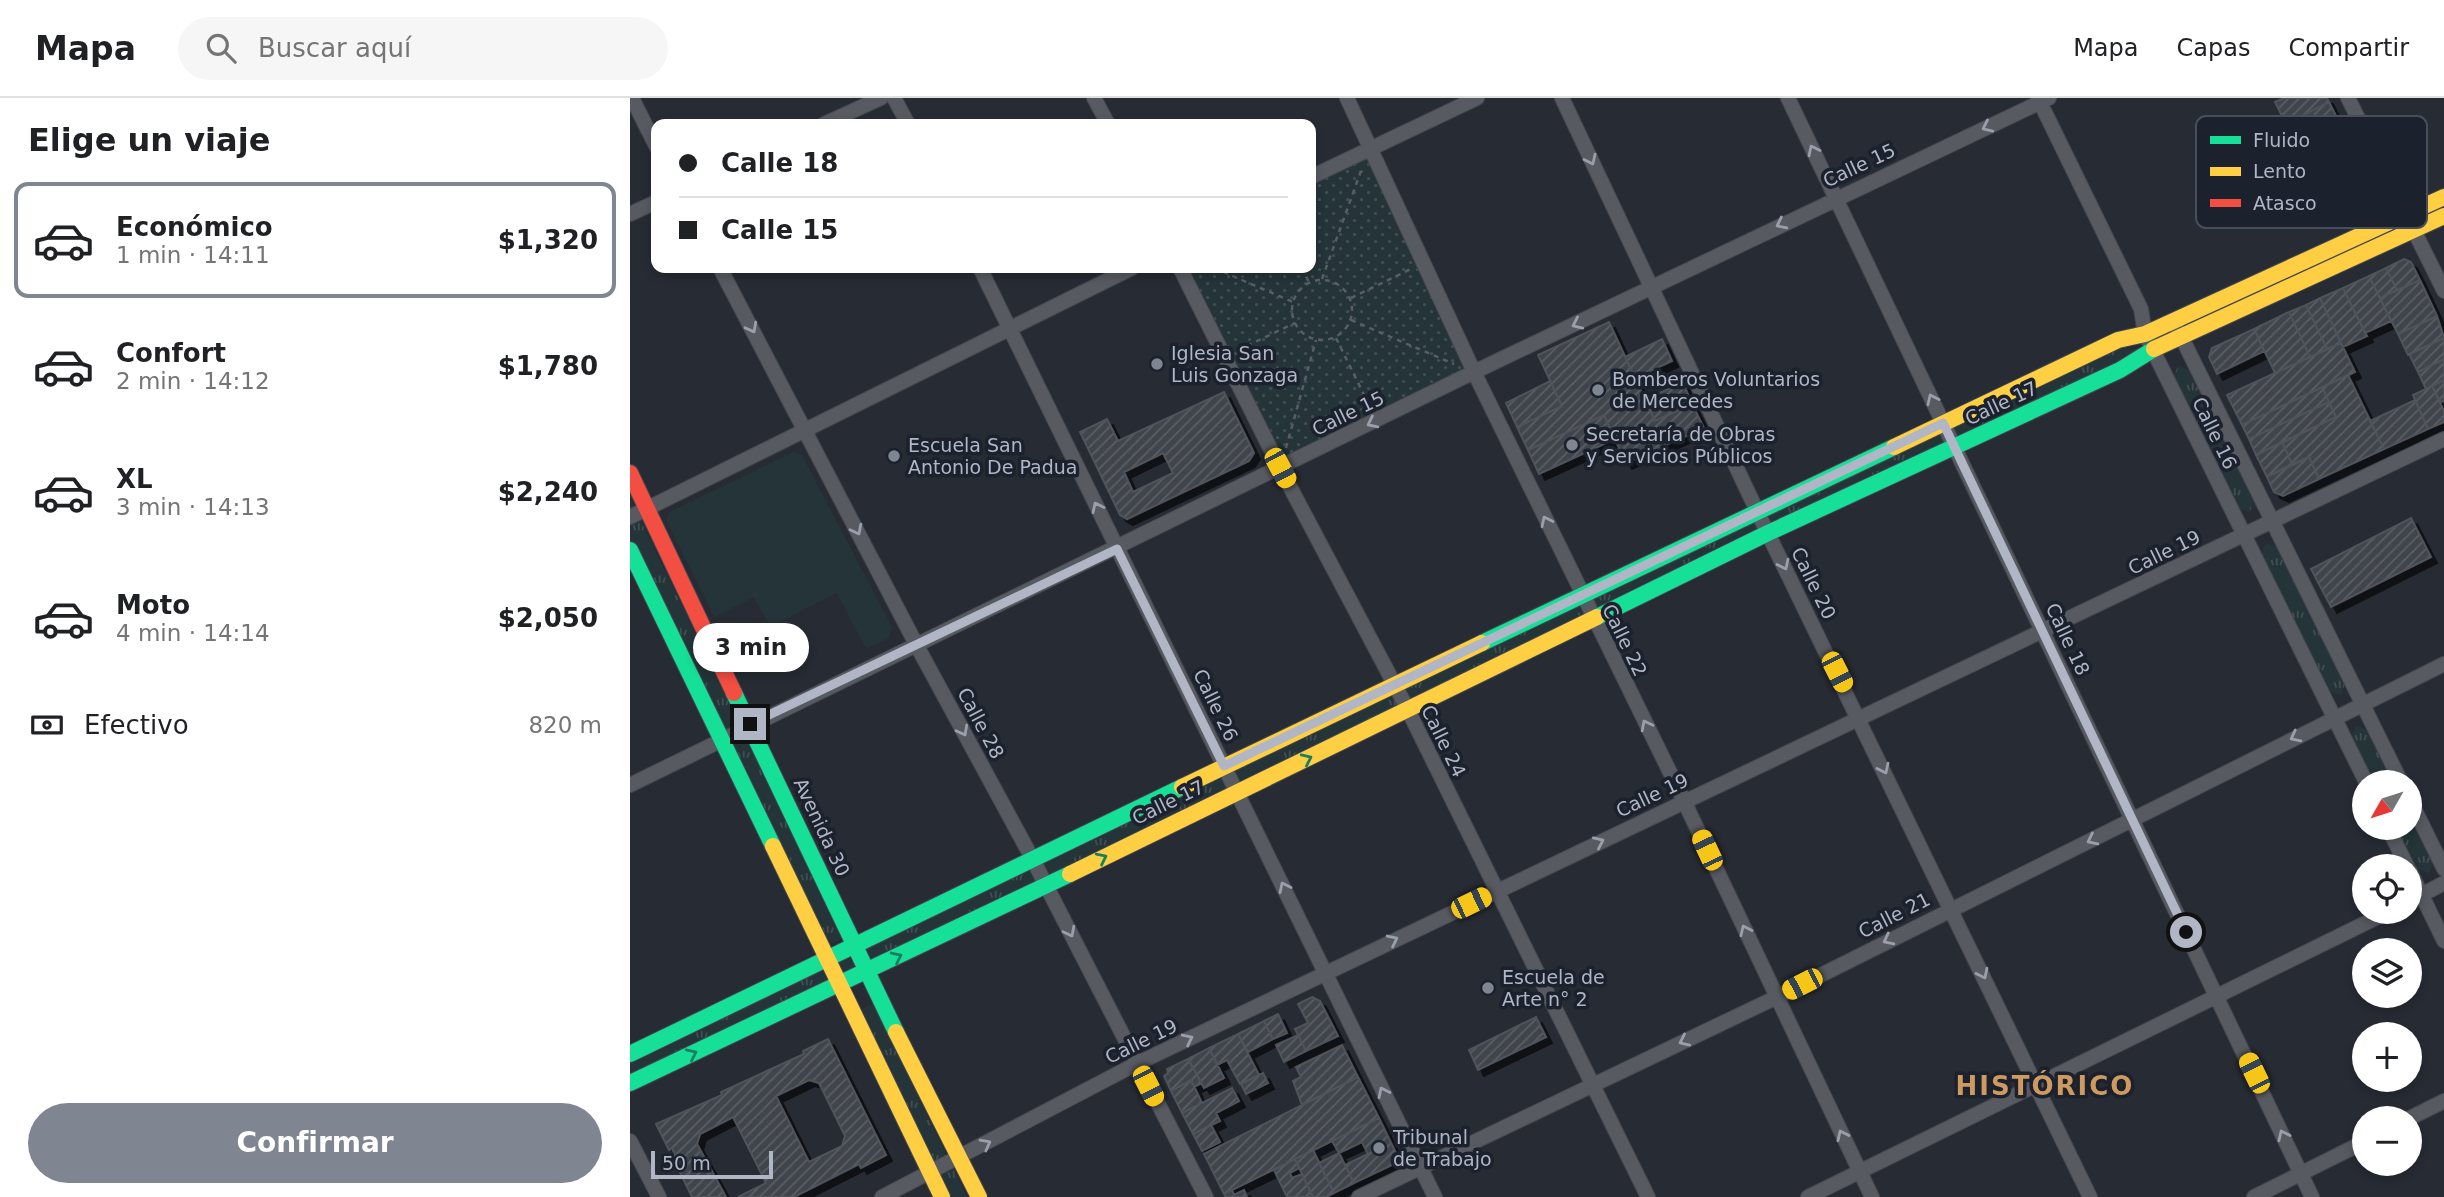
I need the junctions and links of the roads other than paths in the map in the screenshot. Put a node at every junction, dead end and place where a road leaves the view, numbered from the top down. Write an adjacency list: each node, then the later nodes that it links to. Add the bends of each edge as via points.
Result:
1 (632, 98): 15 (street)
2 (881, 98): 12 (street)
3 (894, 98): 13 (street)
4 (1094, 98): 14 (street)
5 (1346, 98): 16 (street, Calle 22)
6 (1477, 98): 16 (street)
7 (1562, 98): 32 (street, Calle 20, one-way to 32)
8 (1788, 98): 18 (street, Calle 18, one-way to 8)
9 (2348, 98): 11 (street)
10 (2042, 99): 18 (street, Calle 15, one-way to 18); 36 (street, Calle 16, via 2141,309)
11 (2357, 116)
12 (835, 119)
13 (905, 119)
14 (1105, 119)
15 (651, 136)
16 (1370, 147): 17 (street); 39 (street, Calle 22)
17 (1316, 174)
18 (1836, 197): 32 (street, Calle 15, one-way to 32); 40 (street, Calle 18, one-way to 18)
19 (2444, 197): 21 (main road, Calle 17)
20 (651, 204): 22 (street)
21 (2427, 205)
22 (630, 214)
23 (2444, 216): 24 (main road, Calle 17)
24 (2427, 224)
25 (2378, 228): 34 (main road, Calle 17)
26 (2418, 228): 27 (main road, Calle 17)
27 (2414, 230): 33 (street); 37 (main road, Calle 17)
28 (723, 273): 41 (street, Calle 28, one-way to 41)
29 (983, 273): 35 (street, Calle 26)
30 (1122, 273): 35 (street)
31 (1182, 273): 44 (street, Calle 24)
32 (1651, 289): 39 (street, Calle 15, one-way to 39); 47 (street, Calle 20)
33 (2444, 290)
34 (2174, 321): 36 (main road, Calle 17); 37 (street, Calle 16)
35 (1011, 329): 41 (street); 52 (street, Calle 26, one-way to 35)
36 (2145, 334): 38 (street, Calle 16); 40 (main road, Calle 17, via 2118,340)
37 (2181, 336): 38 (main road, Calle 17); 49 (street, Calle 16)
38 (2152, 350): 43 (main road, Calle 17, via 2132,364); 51 (street, Calle 16)
39 (1474, 372): 44 (street, Calle 15, one-way to 44); 54 (street, Calle 22, one-way to 39)
40 (1943, 423): 43 (street, Calle 18); 47 (main road, Calle 17)
41 (805, 429): 46 (street); 57 (street, Calle 28, one-way to 57)
42 (2444, 439): 49 (street, Calle 19)
43 (1954, 448): 50 (main road, Calle 17); 56 (street, Calle 18)
44 (1280, 468): 52 (street, Calle 15); 59 (street, Calle 24)
45 (630, 473): 46 (main road, Avenida 30)
46 (647, 509): 48 (street); 64 (main road, Avenida 30)
47 (1757, 511): 50 (street, Calle 20); 54 (main road, Calle 17)
48 (630, 517)
49 (2272, 521): 51 (street, Calle 19); 60 (street, Calle 16)
50 (1768, 533): 55 (main road, Calle 17); 62 (street, Calle 20, one-way to 62)
51 (2244, 534): 56 (street, Calle 19); 63 (street, Calle 16)
52 (1117, 549): 57 (street, Calle 15); 66 (street, Calle 26)
53 (630, 550): 65 (main road)
54 (1581, 594): 55 (street, Calle 22); 59 (main road, Calle 17)
55 (1594, 620): 61 (main road, Calle 17); 71 (street, Calle 22, one-way to 55)
56 (2043, 632): 62 (street, Calle 19); 72 (street, Calle 18)
57 (917, 646): 64 (street, Calle 15); 74 (street, Calle 28, one-way to 74)
58 (2444, 664): 60 (street, Calle 21)
59 (1394, 684): 61 (street, Calle 24); 66 (main road, Calle 17)
60 (2362, 703): 63 (street, Calle 21); 68 (street, Calle 16)
61 (1408, 710): 70 (main road, Calle 17, one-way to 61); 78 (street, Calle 24)
62 (1860, 718): 71 (street, Calle 19); 81 (street, Calle 20, one-way to 81)
63 (2334, 718): 67 (street, Calle 16); 72 (street, Calle 21, one-way to 72)
64 (750, 724): 65 (street, Calle 15); 84 (main road, Avenida 30)
65 (721, 740): 69 (street, Calle 15); 85 (main road)
66 (1224, 766): 70 (street, Calle 26); 74 (main road, Calle 17)
67 (2360, 770)
68 (2395, 770)
69 (630, 785)
70 (1237, 792): 77 (main road, Calle 17, one-way to 70); 87 (street, Calle 26, one-way to 70)
71 (1684, 801): 78 (street, Calle 19, one-way to 71); 89 (street, Calle 22, one-way to 71)
72 (2132, 821): 81 (street, Calle 21, one-way to 81); 90 (street, Calle 18)
73 (2422, 824): 75 (street)
74 (1032, 858): 77 (street, Calle 28); 84 (main road, Calle 17)
75 (2444, 869)
76 (2444, 883): 79 (street)
77 (1046, 886): 86 (main road, Calle 17, one-way to 77); 92 (street, Calle 28, one-way to 92)
78 (1496, 891): 87 (street, Calle 19, one-way to 78); 94 (street, Calle 24)
79 (2422, 895)
80 (2422, 907): 83 (street)
81 (1951, 908): 89 (street, Calle 21, one-way to 89); 95 (street, Calle 20, one-way to 95)
82 (2364, 924): 90 (street)
83 (2444, 941)
84 (854, 943): 85 (main road, Calle 17); 86 (main road, Avenida 30)
85 (827, 956): 88 (main road); 91 (main road, Calle 17)
86 (866, 972): 88 (main road, Calle 17); 100 (main road, Avenida 30)
87 (1326, 973): 92 (street, Calle 19, one-way to 87); 101 (street, Calle 26, one-way to 87)
88 (840, 984): 93 (main road, Calle 17, one-way to 88); 102 (main road)
89 (1777, 997): 94 (street, Calle 21, one-way to 94); 103 (street, Calle 22, one-way to 89)
90 (2218, 998): 95 (street); 104 (street, Calle 18, one-way to 90)
91 (630, 1054)
92 (1136, 1064): 100 (street, Calle 19, one-way to 92); 109 (street, Calle 28)
93 (630, 1083)
94 (1593, 1084): 101 (street, Calle 21); 112 (street, Calle 24)
95 (2036, 1085): 103 (street); 115 (street, Calle 20)
96 (2444, 1101): 97 (street)
97 (2422, 1112)
98 (630, 1141): 105 (street)
99 (2352, 1148): 104 (street)
100 (960, 1158): 102 (street, Calle 19); 108 (main road, Avenida 30)
101 (1420, 1168): 110 (street, Calle 21); 111 (street, Calle 26)
102 (930, 1172): 106 (street, Calle 19); 107 (main road)
103 (1860, 1173): 113 (street); 114 (street, Calle 22)
104 (2301, 1174): 116 (street); 117 (street, Calle 18)
105 (659, 1197)
106 (882, 1197)
107 (942, 1197)
108 (979, 1197)
109 (1206, 1197)
110 (1359, 1197)
111 (1435, 1197)
112 (1648, 1197)
113 (1808, 1197)
114 (1872, 1197)
115 (2090, 1197)
116 (2255, 1197)
117 (2312, 1197)

